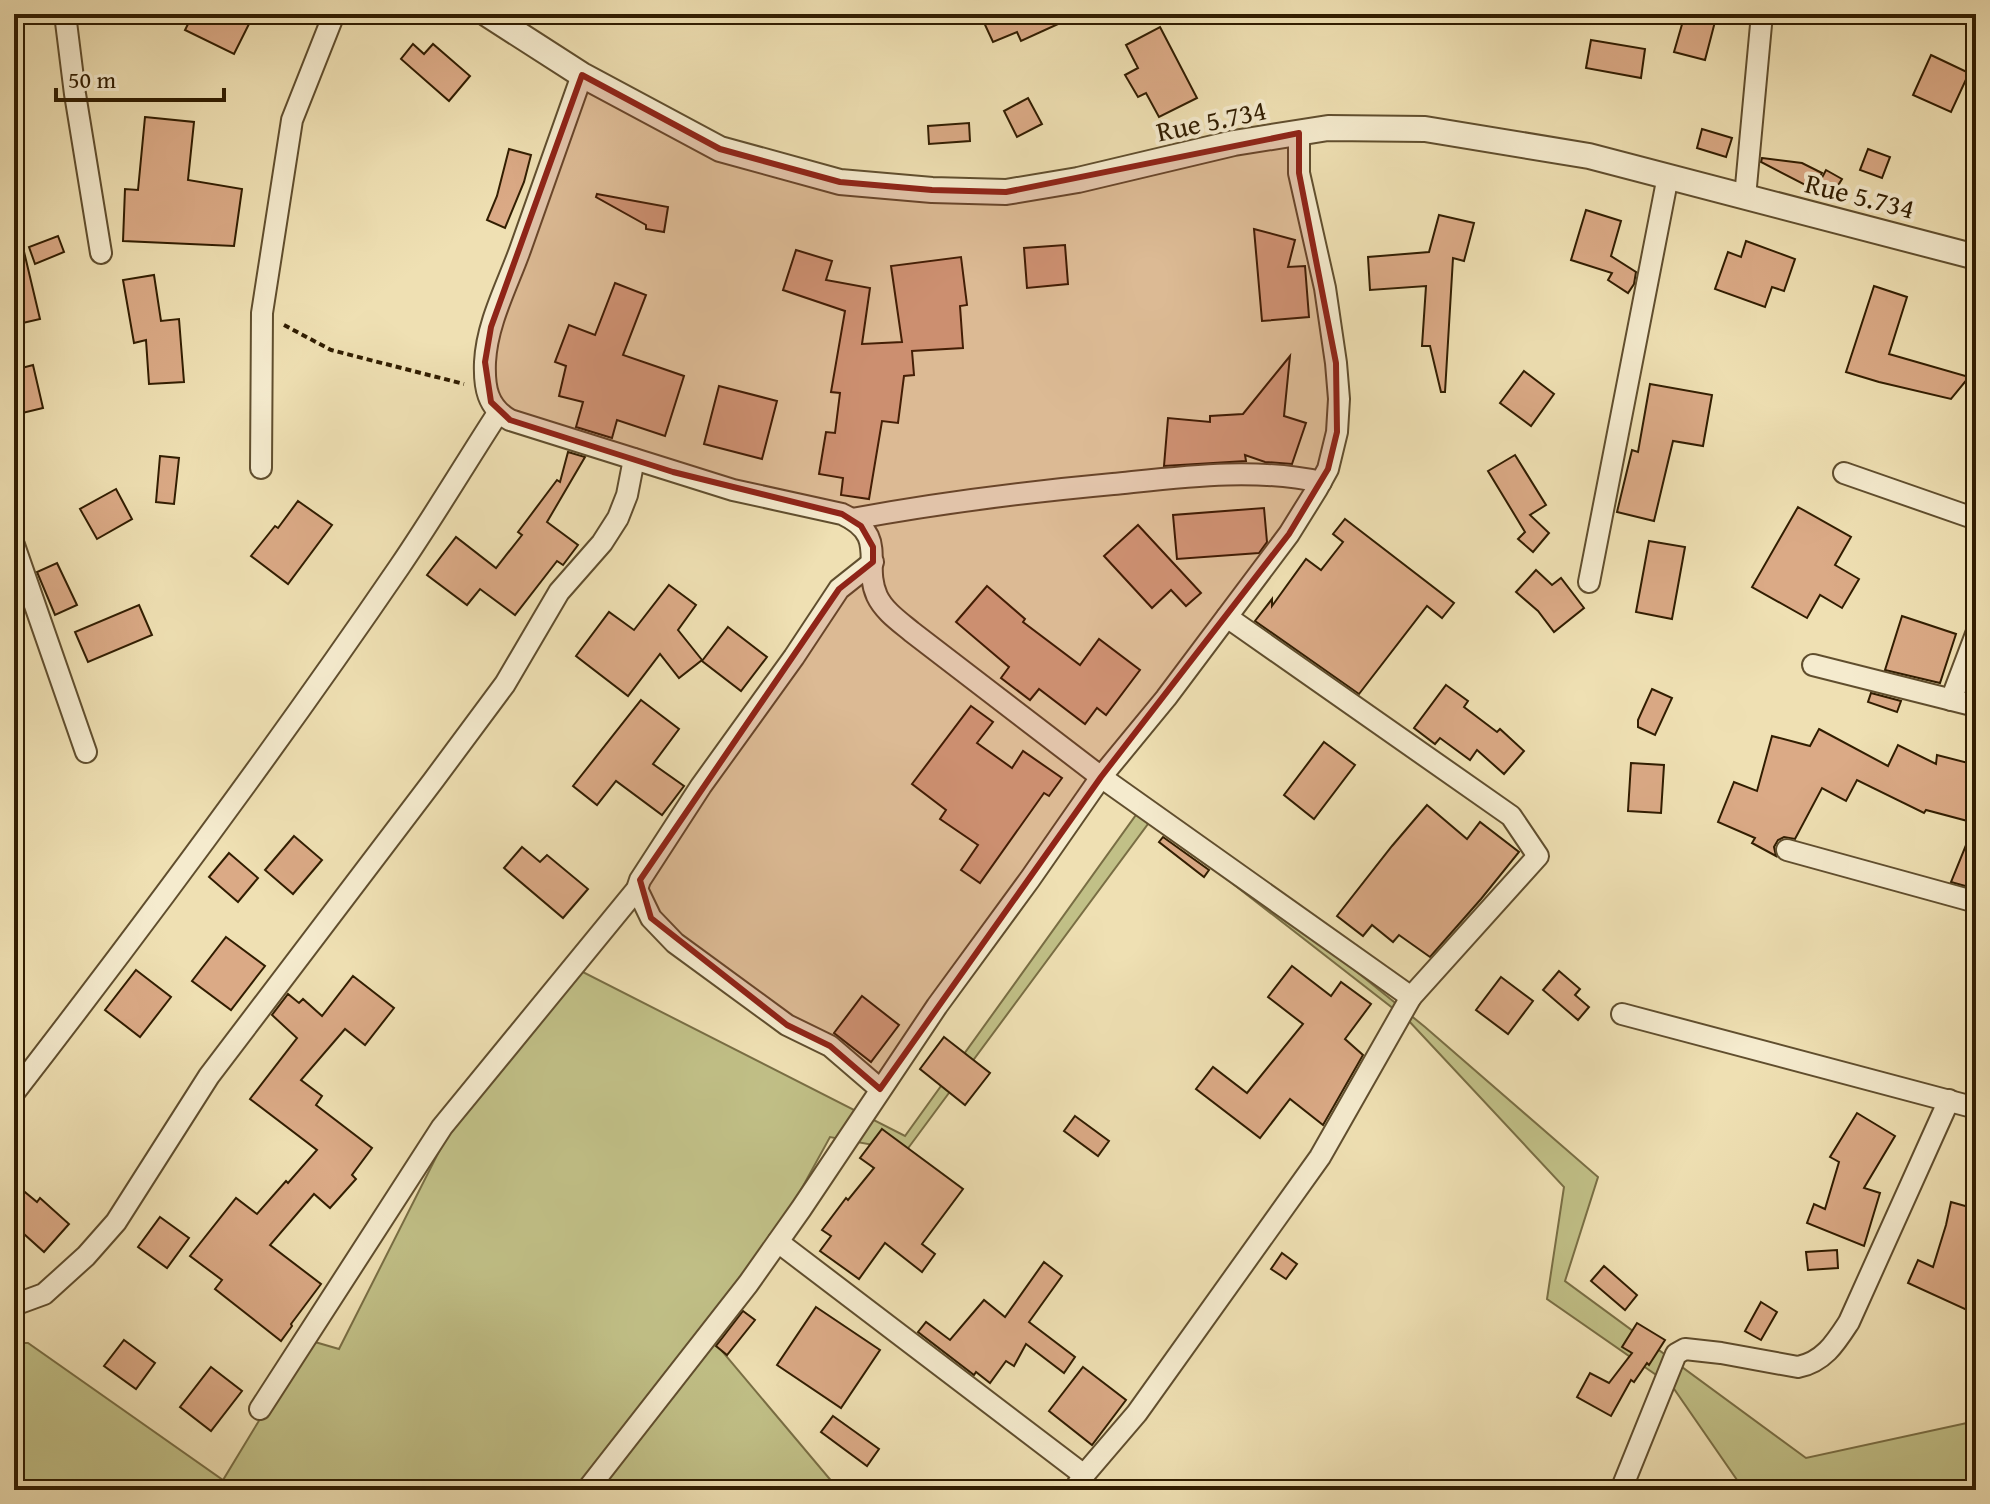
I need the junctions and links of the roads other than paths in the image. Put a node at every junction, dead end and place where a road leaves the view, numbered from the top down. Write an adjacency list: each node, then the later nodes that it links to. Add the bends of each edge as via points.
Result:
1 (65, 14): 9 (street)
2 (334, 14): 13 (street, via 292,120 262,313)
3 (487, 14): 5 (street, Rue 5.734)
4 (1762, 14): 8 (street)
5 (582, 75): 6 (street, Rue 5.734, via 720,149 840,182 932,190 1006,192); 11 (street, via 491,327 486,389)
6 (1299, 133): 7 (street, Rue 5.734, via 1328,128 1425,129 1589,156); 15 (street, via 1299,173 1325,288 1339,399 1337,432)
7 (1668, 176): 8 (street, Rue 5.734); 20 (street)
8 (1745, 197): 10 (street, Rue 5.734)
9 (101, 253)
10 (1976, 257)
11 (498, 413): 12 (street); 34 (street, via 401,564 276,740)
12 (634, 459): 16 (street); 38 (street, via 627,495 602,543 559,592 496,696 209,1076 116,1222 44,1294)
13 (261, 468)
14 (1844, 473): 17 (street)
15 (1321, 482): 16 (street, via 1196,476); 21 (street)
16 (852, 519): 19 (street, via 869,537)
17 (1976, 519)
18 (14, 545): 26 (street)
19 (873, 562): 27 (street, via 877,596 885,609); 29 (street, via 839,589 701,786)
20 (1589, 582)
21 (1227, 617): 27 (street); 31 (street, via 1511,816 1538,856)
22 (1976, 634): 24 (street)
23 (1813, 665): 24 (street)
24 (1951, 700): 25 (street)
25 (1976, 706)
26 (86, 752)
27 (1101, 777): 31 (street); 33 (street)
28 (1787, 850): 30 (street)
29 (637, 889): 33 (street, via 651,918 675,943 787,1025 830,1046); 39 (street, via 442,1127)
30 (1976, 902)
31 (1411, 997): 40 (street, via 1320,1157 1137,1413)
32 (1622, 1014): 35 (street)
33 (880, 1089): 37 (street)
34 (14, 1093)
35 (1949, 1100): 36 (street); 42 (street, via 1849,1322 1832,1348 1798,1367 1685,1349 1676,1354)
36 (1976, 1108)
37 (778, 1242): 40 (street); 41 (street)
38 (14, 1305)
39 (260, 1409)
40 (1079, 1483)
41 (587, 1490)
42 (1621, 1490)

